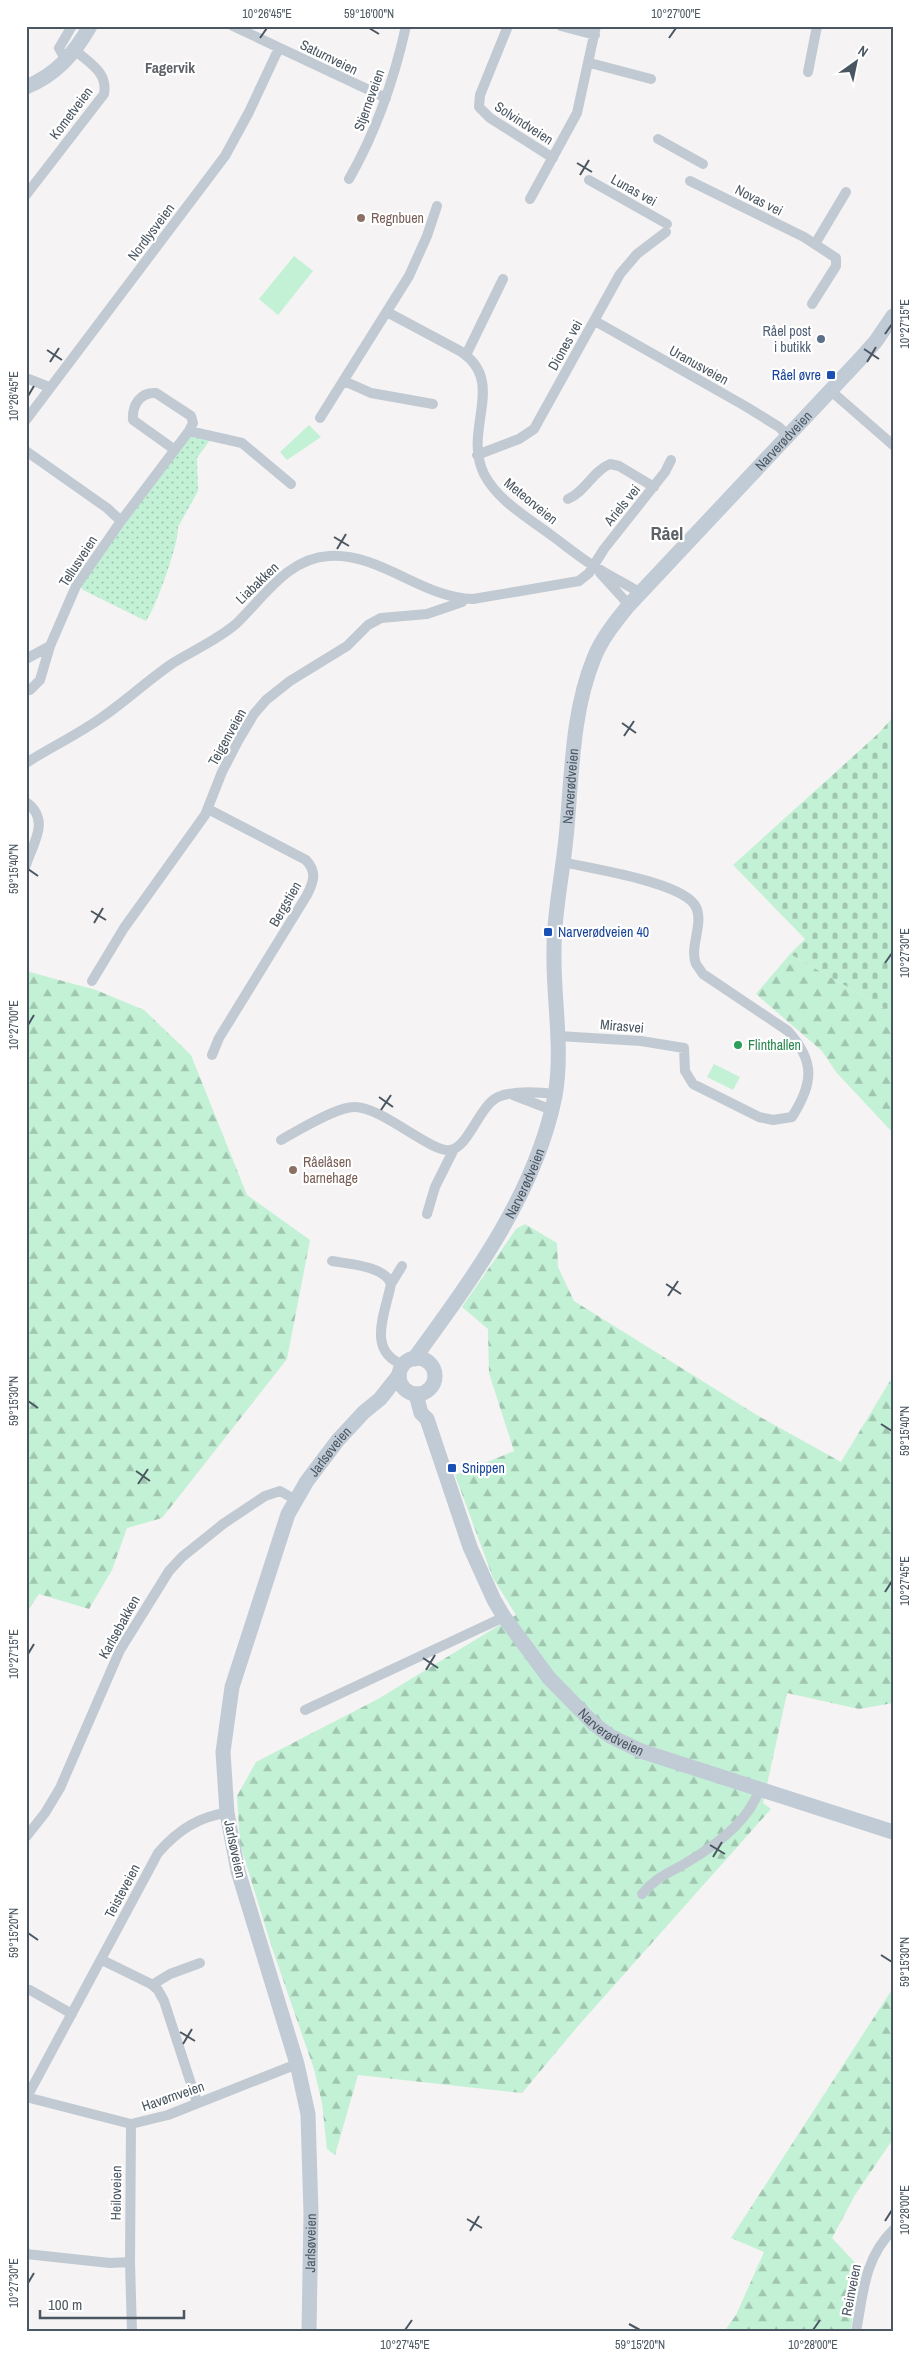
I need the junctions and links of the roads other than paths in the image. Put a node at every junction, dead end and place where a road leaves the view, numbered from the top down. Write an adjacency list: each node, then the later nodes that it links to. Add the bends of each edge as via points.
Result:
1 (72, 26): 10 (street, via 59,48)
2 (90, 26): 10 (main road)
3 (233, 26): 9 (street, Saturnveien)
4 (406, 26): 15 (street, Stjerneveien)
5 (508, 26): 17 (street, Solvindveien, via 480,95 479,107 490,118)
6 (562, 26): 8 (street, Solvindveien)
7 (817, 26): 12 (street)
8 (596, 31): 11 (street, Solvindveien)
9 (279, 48): 15 (street, Saturnveien); 36 (street, Nordlysveien, via 225,156)
10 (70, 56): 14 (main road, via 51,74); 23 (street, Kometveien, via 102,75 106,84 104,94)
11 (590, 63): 13 (street); 17 (street, Solvindveien, via 577,113)
12 (808, 72)
13 (651, 79)
14 (26, 87)
15 (386, 98): 19 (street, Stjerneveien)
16 (658, 139): 18 (street)
17 (553, 158): 24 (street, Solvindveien)
18 (703, 164)
19 (349, 179)
20 (589, 180): 26 (street, Lunas vei)
21 (690, 181): 27 (street, Novas vei)
22 (846, 192): 27 (street)
23 (26, 195)
24 (530, 199)
25 (437, 206): 30 (street, via 418,260)
26 (666, 228): 32 (street, Diones vei, via 632,258)
27 (815, 244): 29 (street, Novas vei, via 831,253 837,262)
28 (503, 279): 33 (street)
29 (812, 304)
30 (388, 312): 33 (street, Meteorveien); 35 (street)
31 (893, 316): 37 (main road, Narverødveien, via 876,341)
32 (595, 321): 42 (street, Uranusveien, via 745,406); 46 (street, Diones vei, via 534,429 520,439)
33 (466, 355): 46 (street, Meteorveien, via 477,370 483,388)
34 (26, 378): 36 (street)
35 (344, 381): 38 (street, via 371,393); 39 (street)
36 (49, 387): 40 (street, Nordlysveien)
37 (831, 391): 42 (main road, Narverødveien); 43 (street)
38 (433, 404)
39 (320, 418)
40 (26, 420)
41 (189, 431): 44 (street, Tellusveien); 44 (street, via 193,424 191,416 156,394 143,396 135,404 135,422); 48 (street, via 242,443)
42 (788, 436): 53 (main road, Narverødveien)
43 (893, 445)
44 (175, 450): 51 (street, Tellusveien)
45 (26, 451): 51 (street, via 107,508)
46 (477, 455): 52 (street, Meteorveien, via 484,474 498,494)
47 (671, 460): 49 (street, Ariels vei)
48 (291, 484)
49 (654, 487): 50 (street, via 610,464); 52 (street, Ariels vei)
50 (568, 500)
51 (121, 522): 56 (street, Tellusveien, via 76,586)
52 (594, 566): 53 (street); 54 (street, Liabakken, via 586,576 573,582); 55 (street)
53 (640, 593): 55 (main road, Narverødveien)
54 (462, 598): 59 (street, Liabakken, via 441,593 380,566 347,556 327,556 304,562 282,576 235,624 163,670 101,718); 61 (street, Teigenveien, via 462,602 439,611 376,620 347,646 266,700 240,737)
55 (629, 604): 62 (main road, Narverødveien, via 601,643 586,680 576,728)
56 (50, 646): 57 (street); 58 (street, Tellusveien, via 40,680 30,690)
57 (26, 659)
58 (26, 689)
59 (26, 763)
60 (26, 802): 63 (street, via 37,814 40,828)
61 (208, 809): 64 (street, Teigenveien, via 124,928); 66 (street, Bergstien, via 306,860 312,866 314,876 307,895 219,1038)
62 (564, 862): 65 (main road, Narverødveien, via 554,943); 65 (street, Mirasvei, via 662,884 689,898 697,907 698,916 696,964 703,974 788,1031 799,1043 809,1072 807,1092 792,1117 773,1120 759,1117 693,1084 685,1071 684,1048 641,1041)
63 (26, 866)
64 (92, 981)
65 (558, 1036): 68 (main road, Narverødveien)
66 (212, 1055)
67 (510, 1094): 68 (street); 69 (street); 71 (street, via 489,1104)
68 (555, 1094): 69 (main road, Narverødveien)
69 (552, 1110): 76 (main road, Narverødveien, via 543,1140 504,1224)
70 (281, 1140): 71 (street, via 352,1106 375,1113 438,1148)
71 (454, 1149): 72 (street, via 435,1187)
72 (427, 1214)
73 (332, 1261): 75 (street, via 378,1271)
74 (402, 1266): 75 (street)
75 (391, 1284): 78 (street, via 381,1347 392,1360)
76 (430, 1337): 77 (main road, Narverødveien); 78 (main road, Narverødveien)
77 (430, 1364): 78 (main road, via 420,1359); 79 (main road, Narverødveien, via 435,1374 433,1385)
78 (406, 1366): 79 (main road, Narverødveien, via 400,1381); 80 (main road, Jarlsøveien)
79 (417, 1391): 80 (main road, Jarlsøveien); 82 (main road, Narverødveien, via 421,1413 427,1419 470,1547)
80 (380, 1399): 81 (main road, Jarlsøveien, via 338,1440)
81 (296, 1500): 85 (main road, Jarlsøveien, via 279,1539 232,1687 223,1752); 87 (street, Karlsebakken, via 280,1491 265,1496 202,1540 169,1571 120,1650 60,1788)
82 (504, 1616): 83 (street); 84 (main road, Narverødveien, via 565,1696 610,1736 641,1750)
83 (305, 1710)
84 (760, 1790): 86 (main road, Narverødveien); 88 (street, via 740,1821 698,1856 661,1875)
85 (227, 1813): 89 (street, Teisteveien, via 193,1824 172,1837 148,1870); 94 (main road, Jarlsøveien, via 238,1871)
86 (893, 1832)
87 (26, 1837)
88 (642, 1894)
89 (102, 1960): 91 (street); 93 (street, Teisteveien)
90 (200, 1963): 91 (street)
91 (152, 1985): 96 (street, via 164,2001)
92 (30, 1990): 93 (street)
93 (72, 2014): 95 (street, Teisteveien)
94 (297, 2064): 96 (street, Havørnveien); 102 (main road, Jarlsøveien, via 310,2140)
95 (27, 2097): 97 (street, Havørnveien)
96 (197, 2102): 97 (street, Havørnveien, via 168,2115)
97 (131, 2124): 100 (street, Heiloveien)
98 (893, 2230): 103 (street, Reinveien, via 871,2259)
99 (26, 2254): 100 (street)
100 (130, 2262): 101 (street, Heiloveien)
101 (132, 2332)
102 (309, 2332)
103 (856, 2332)

